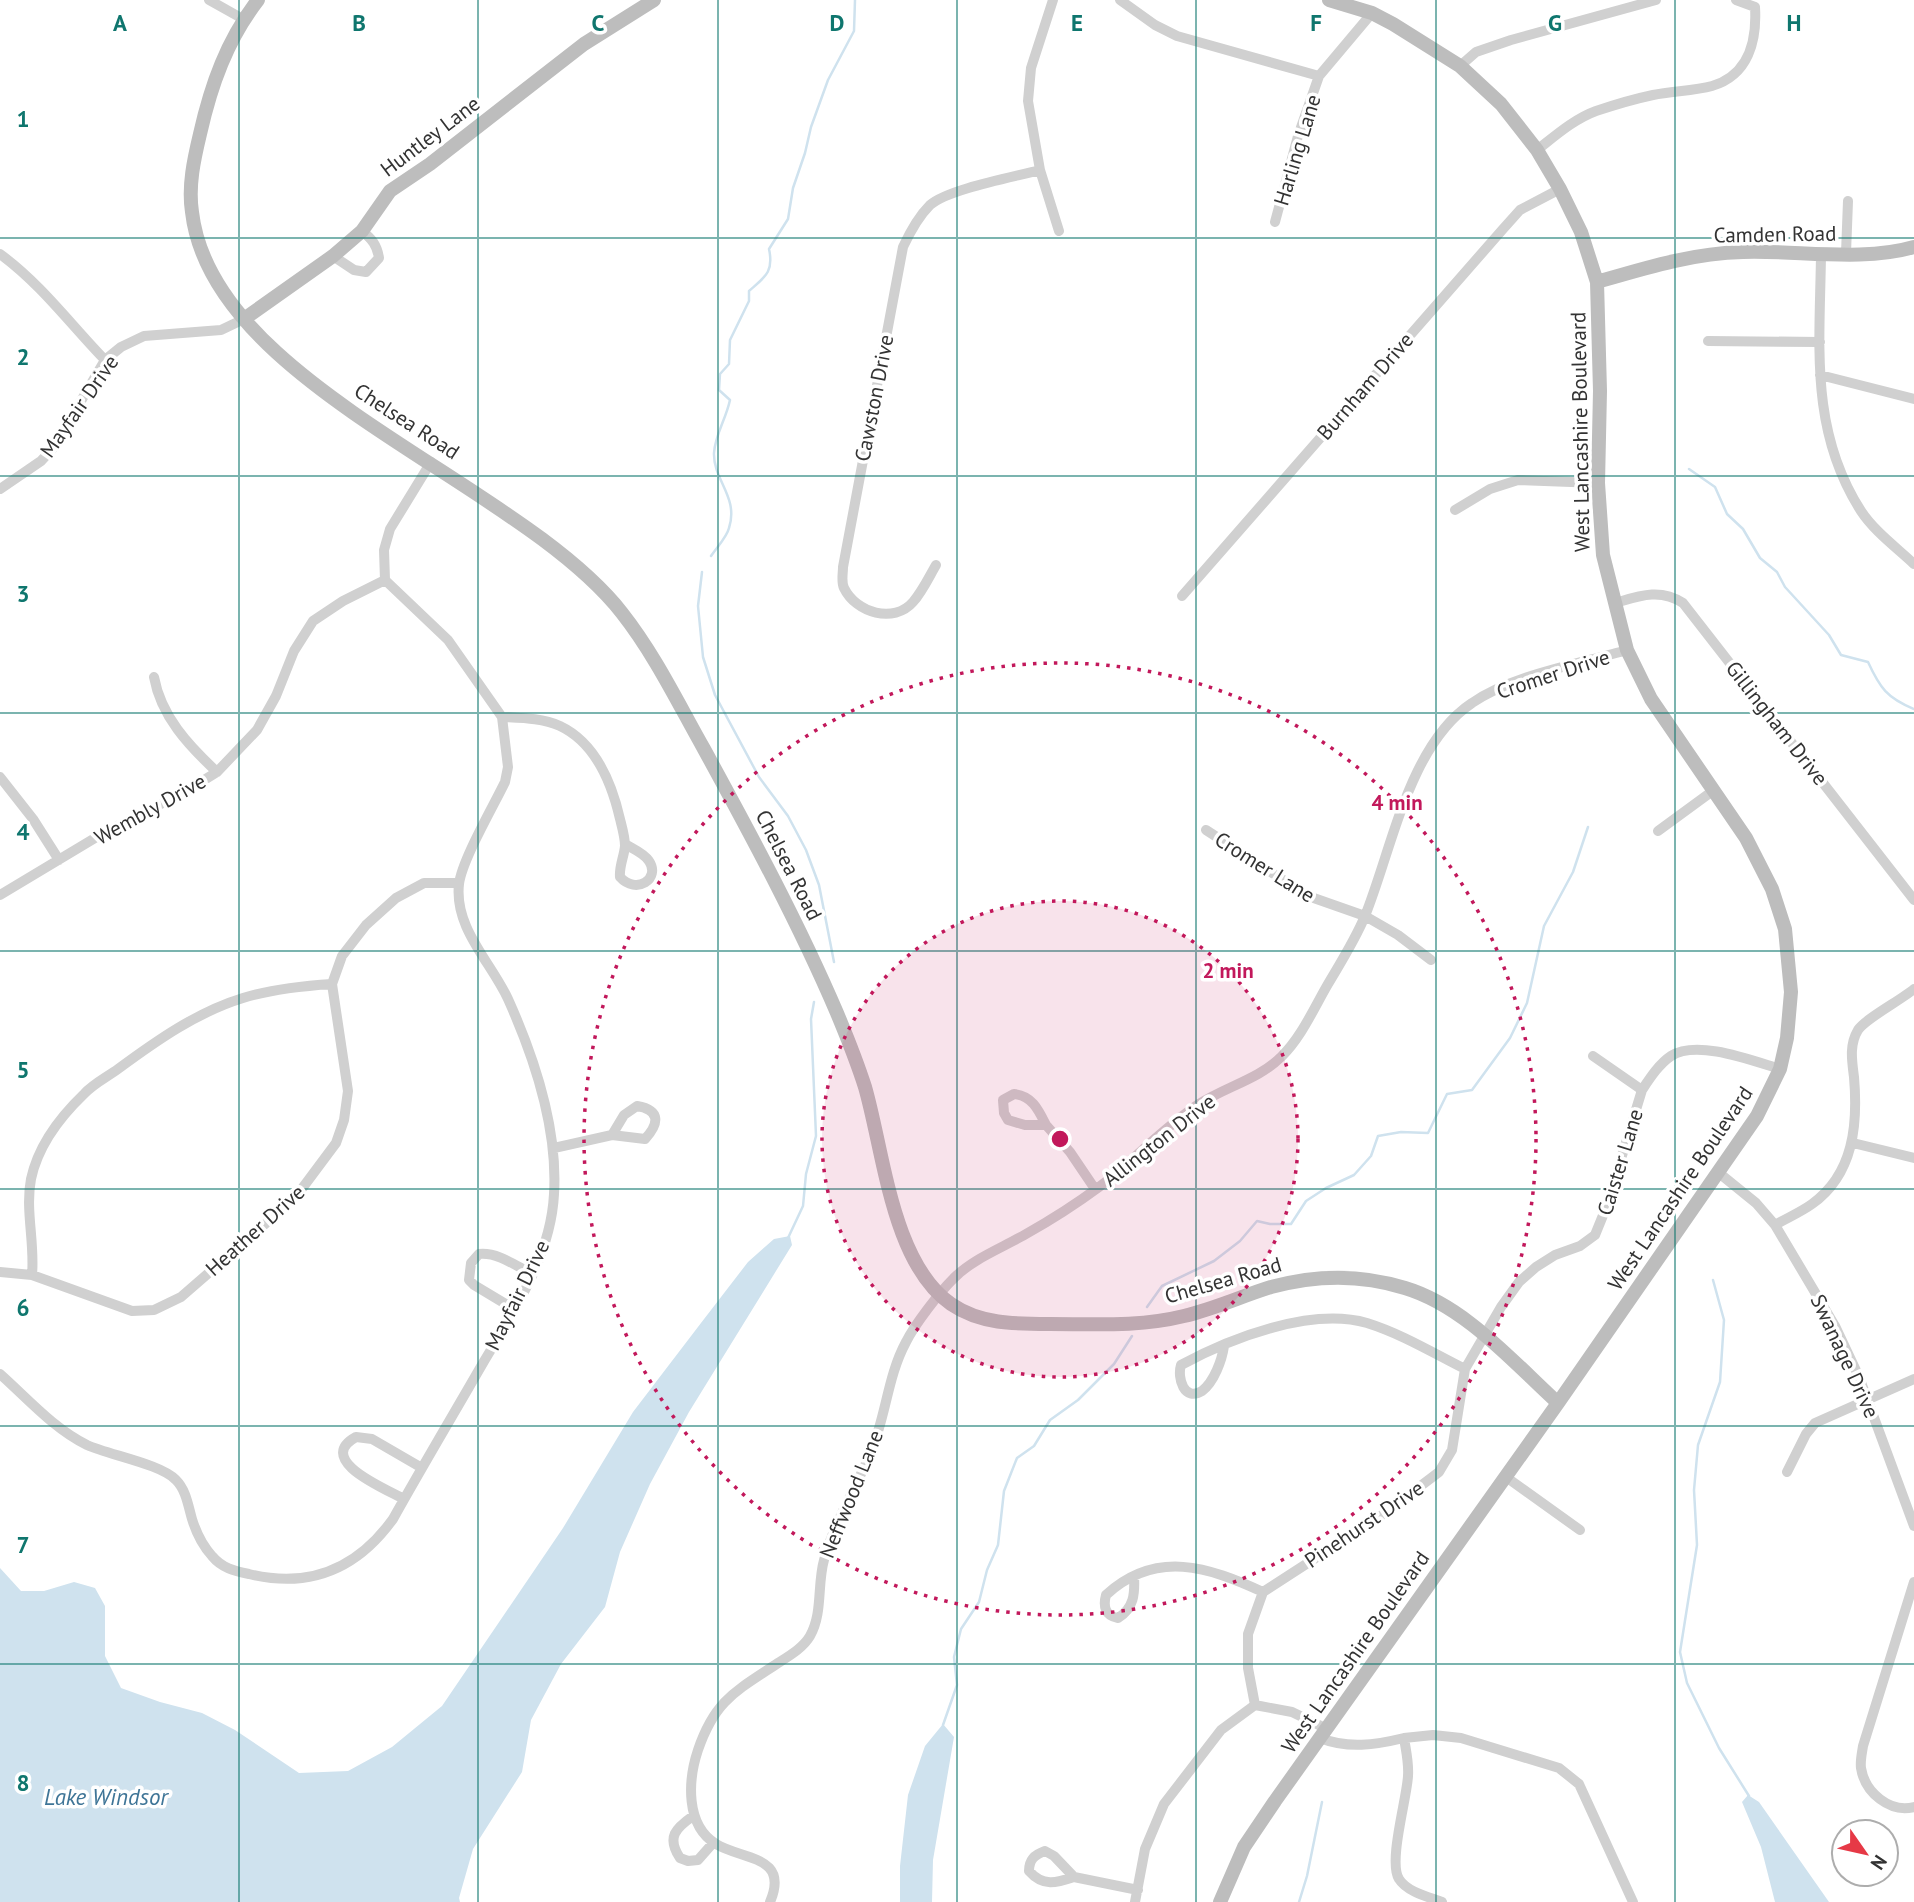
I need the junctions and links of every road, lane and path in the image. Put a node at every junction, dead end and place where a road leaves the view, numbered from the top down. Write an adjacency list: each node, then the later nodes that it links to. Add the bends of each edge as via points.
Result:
1 (209, 0): 11 (street)
2 (258, 0): 11 (street, Chelsea Road)
3 (654, 0): 19 (street, Huntley Lane, via 584,44 390,191)
4 (1053, 0): 15 (street, via 1028,84)
5 (1120, 0): 13 (street, via 1177,36)
6 (1329, 0): 10 (street, West Lancashire Boulevard)
7 (1656, 0): 12 (street, via 1511,40 1476,52)
8 (1736, 0): 9 (street)
9 (1758, 4): 14 (street, via 1757,31 1748,58 1734,74 1714,85 1653,95 1594,112)
10 (1372, 13): 12 (street, West Lancashire Boulevard); 13 (street, Harling Lane)
11 (243, 19): 27 (street, Chelsea Road, via 213,85 191,182 192,214 209,270)
12 (1460, 66): 14 (street, West Lancashire Boulevard, via 1501,104)
13 (1319, 76): 18 (street, Harling Lane)
14 (1537, 150): 16 (street, West Lancashire Boulevard)
15 (1040, 170): 20 (street); 38 (street, Cawston Drive, via 933,203 903,247 842,584 850,597 873,613 894,614 912,604)
16 (1560, 189): 26 (street, West Lancashire Boulevard, via 1581,232); 40 (street, Burnham Drive, via 1520,210)
17 (1849, 201): 22 (street)
18 (1275, 222)
19 (362, 231): 25 (street, Huntley Lane); 25 (street, via 377,248 379,258 374,266 366,272 354,270)
20 (1059, 231)
21 (1914, 247): 22 (street, Camden Road, via 1898,252)
22 (1846, 253): 24 (street, Camden Road)
23 (0, 254): 30 (street, via 49,296)
24 (1821, 254): 26 (street, Camden Road, via 1742,252 1675,259); 29 (street)
25 (333, 256): 27 (street, Huntley Lane)
26 (1597, 282): 34 (street, West Lancashire Boulevard)
27 (244, 319): 30 (street, Mayfair Drive, via 221,330 144,336); 33 (street, Chelsea Road, via 298,371 365,422)
28 (1708, 341): 29 (street)
29 (1820, 342): 31 (street)
30 (105, 360): 35 (street, Mayfair Drive, via 54,447)
31 (1820, 375): 32 (street); 37 (street, via 1826,428 1850,489 1862,513)
32 (1914, 398)
33 (431, 462): 39 (street, via 390,529 384,550); 74 (street, Chelsea Road, via 570,561 620,610 656,662 756,845 818,972 863,1082 899,1225 915,1264)
34 (1598, 483): 36 (street, via 1517,480 1490,489); 41 (street, West Lancashire Boulevard, via 1603,555)
35 (0, 489)
36 (1455, 510)
37 (1914, 564)
38 (936, 565)
39 (385, 580): 44 (street, Mayfair Drive, via 448,640); 45 (street, Wembly Drive, via 313,621 257,730)
40 (1182, 596)
41 (1615, 603): 42 (street, West Lancashire Boulevard); 55 (street, Gillingham Drive, via 1647,594 1674,597 1683,603)
42 (1627, 650): 48 (street, West Lancashire Boulevard, via 1651,699); 56 (street, Cromer Drive, via 1510,683 1474,701 1443,728 1393,832)
43 (154, 677): 45 (street, via 158,698 171,719 191,748)
44 (502, 718): 51 (street, via 546,721 563,727 583,743 614,792); 53 (street, Mayfair Drive, via 508,767 505,782)
45 (217, 772): 52 (street, Wembly Drive)
46 (0, 776): 47 (street)
47 (4, 787): 52 (street, via 33,819)
48 (1714, 790): 50 (street); 61 (street, West Lancashire Boulevard, via 1763,870 1780,909 1791,992)
49 (1206, 830): 56 (street, Cromer Lane, via 1308,896)
50 (1658, 831)
51 (625, 844)
52 (59, 860): 54 (street, Wembly Drive)
53 (459, 883): 58 (street, via 424,883 396,898 366,925 342,956); 66 (street, Mayfair Drive, via 461,914 507,998 523,1038 542,1091)
54 (0, 895)
55 (1914, 900)
56 (1365, 916): 57 (street, Cromer Lane); 69 (street, Allington Drive, via 1311,1014 1280,1059 1200,1104)
57 (1431, 960)
58 (332, 984): 73 (street, via 242,998 158,1040 85,1093 40,1151 31,1180); 73 (street, Heather Drive, via 348,1091 344,1119 336,1143 295,1198 181,1297 154,1310 132,1311)
59 (1914, 989): 65 (street, via 1862,1024 1853,1040)
60 (1593, 1056): 62 (street)
61 (1780, 1069): 62 (street, Caister Lane, via 1732,1055 1683,1051 1663,1063); 68 (street, West Lancashire Boulevard, via 1757,1116)
62 (1642, 1090): 76 (street, Caister Lane, via 1595,1234 1580,1246 1555,1255 1519,1282)
63 (1046, 1125): 69 (street)
64 (612, 1135): 66 (street)
65 (1853, 1143): 67 (street); 70 (street, via 1826,1192)
66 (554, 1148): 72 (street, Mayfair Drive, via 550,1226)
67 (1914, 1158)
68 (1719, 1173): 70 (street, Swanage Drive); 82 (street, West Lancashire Boulevard)
69 (1096, 1189): 74 (street, Allington Drive, via 972,1264)
70 (1775, 1225): 81 (street, Swanage Drive, via 1835,1326)
71 (0, 1272): 73 (street, Heather Drive)
72 (532, 1274): 75 (street, Mayfair Drive); 75 (street, via 495,1255 479,1254 471,1263 474,1285)
73 (32, 1275)
74 (940, 1295): 76 (street, Chelsea Road, via 979,1320 1126,1325 1184,1316 1274,1286 1318,1277 1368,1279 1410,1289 1449,1309); 96 (street, Neffwood Lane, via 906,1342 873,1447 832,1534 820,1573 818,1617 810,1638 737,1690 713,1713 696,1754)
75 (514, 1309): 83 (street, Mayfair Drive)
76 (1483, 1335): 78 (street, Pinehurst Drive); 82 (street, Chelsea Road)
77 (1224, 1346): 77 (street, via 1181,1365 1178,1374 1188,1392 1203,1390 1222,1361); 78 (street, via 1300,1321 1341,1318 1388,1330)
78 (1465, 1369): 91 (street, Pinehurst Drive, via 1452,1450 1439,1472)
79 (0, 1374): 86 (street, Mayfair Drive, via 62,1429 86,1444 175,1478 203,1544 226,1569 302,1579 336,1570 381,1536)
80 (1914, 1379): 81 (street)
81 (1867, 1399): 84 (street, via 1815,1423); 87 (street, Swanage Drive)
82 (1558, 1403): 85 (street, West Lancashire Boulevard)
83 (422, 1468): 86 (street, Mayfair Drive); 86 (street, via 372,1439 356,1437 344,1446 344,1461 354,1471)
84 (1787, 1472)
85 (1506, 1477): 88 (street); 93 (street, West Lancashire Boulevard)
86 (404, 1499)
87 (1914, 1526)
88 (1580, 1530)
89 (1134, 1576): 91 (street, via 1162,1566 1189,1566 1225,1574)
90 (1914, 1582): 95 (street, via 1863,1746 1861,1766 1876,1797 1896,1808)
91 (1263, 1592): 92 (street, via 1248,1634)
92 (1255, 1705): 93 (street, via 1292,1712); 99 (street, via 1221,1730 1164,1804 1145,1849)
93 (1323, 1734): 94 (street, via 1367,1746); 101 (street, West Lancashire Boulevard, via 1244,1847)
94 (1404, 1738): 102 (street, via 1409,1763 1395,1861 1397,1877 1409,1888); 103 (street, via 1461,1738 1570,1775 1579,1784)
95 (1914, 1807)
96 (693, 1816): 97 (street); 97 (street, via 677,1828 673,1842 680,1858 698,1860)
97 (713, 1843): 100 (street, via 766,1864 775,1890)
98 (1074, 1877): 99 (street)
99 (1136, 1896)
100 (770, 1902)
101 (1220, 1902)
102 (1442, 1902)
103 (1633, 1902)

